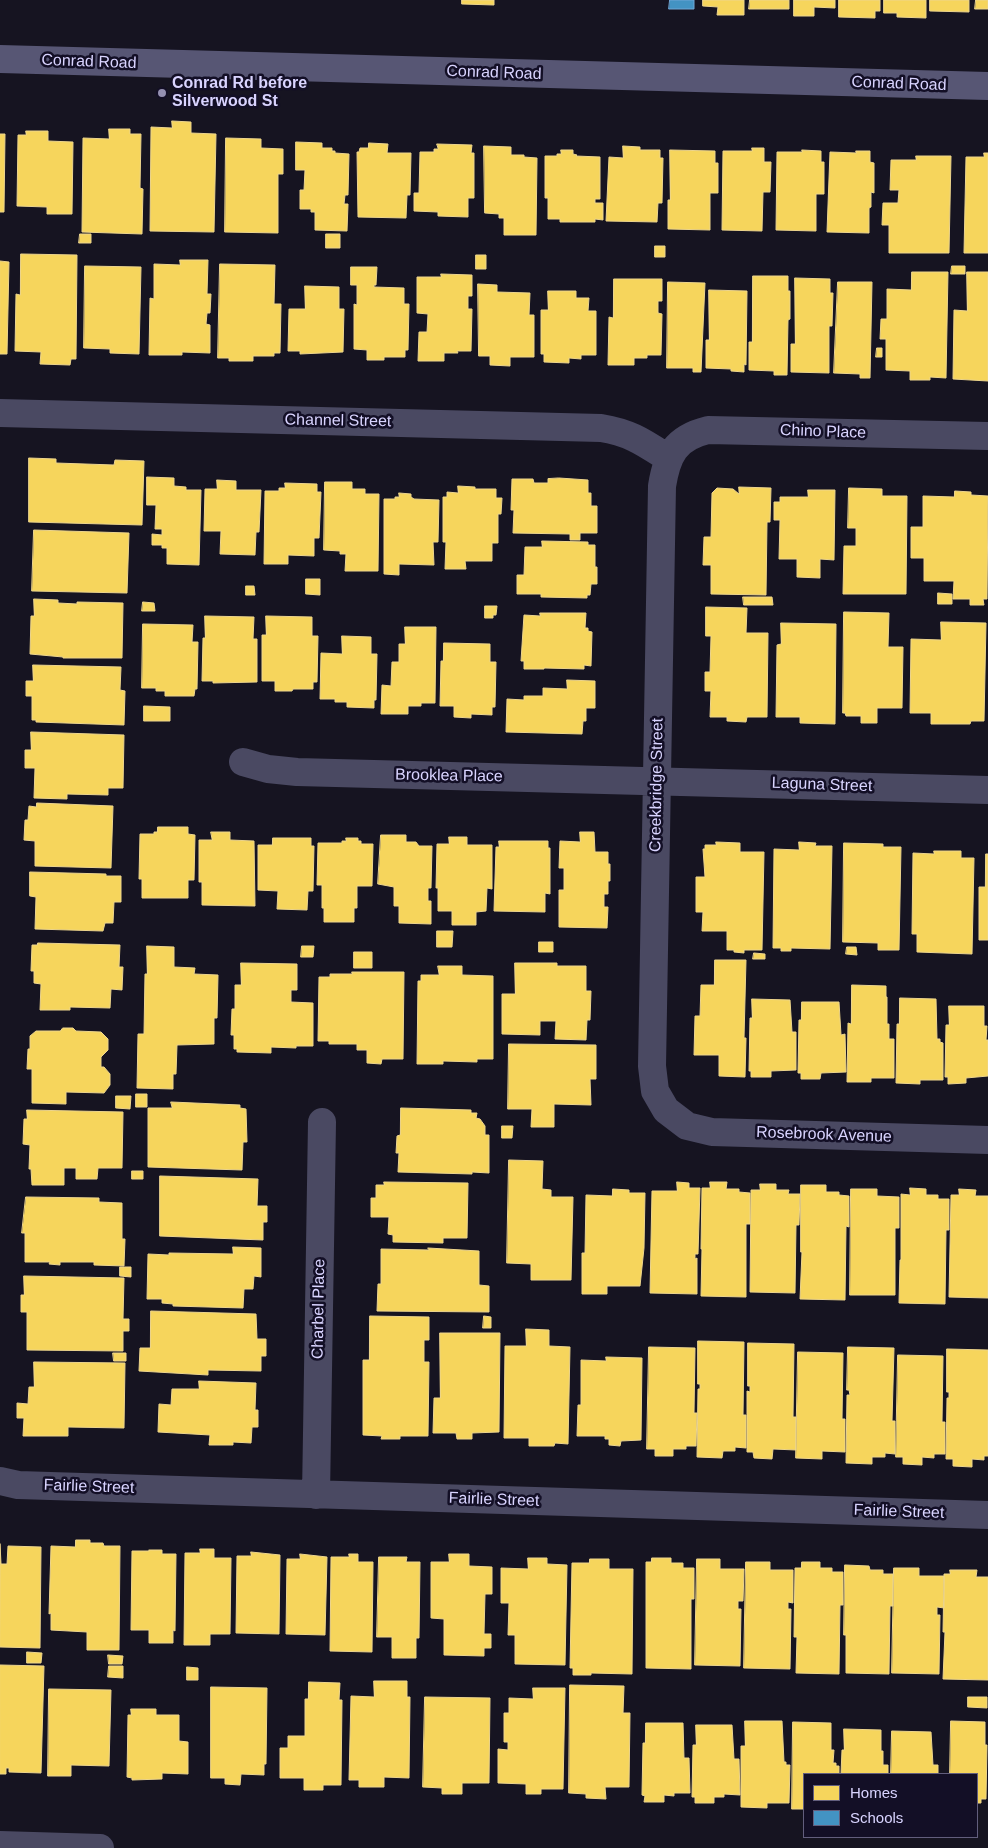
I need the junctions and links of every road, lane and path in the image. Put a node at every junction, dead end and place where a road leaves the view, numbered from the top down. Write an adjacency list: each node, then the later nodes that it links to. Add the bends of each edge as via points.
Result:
1 (0, 59): 2 (street, Conrad Road)
2 (988, 86)
3 (0, 413): 5 (street, Channel Street, via 601,428 637,437)
4 (988, 436): 5 (street, Chino Place, via 719,429 688,436)
5 (668, 458): 7 (street, Creekbridge Street, via 662,486)
6 (243, 762): 7 (street, Brooklea Place, via 297,772)
7 (657, 781): 8 (street, Laguna Street); 9 (street, Creekbridge Street, via 652,1066 655,1091)
8 (988, 790)
9 (666, 1110): 11 (street, Rosebrook Avenue, via 687,1126 712,1132)
10 (322, 1122): 13 (street, Charbel Place)
11 (988, 1140)
12 (0, 1481): 13 (street, Fairlie Street, via 18,1485)
13 (316, 1495): 14 (street, Fairlie Street)
14 (988, 1515)
15 (0, 1845): 16 (street)
16 (100, 1848)

